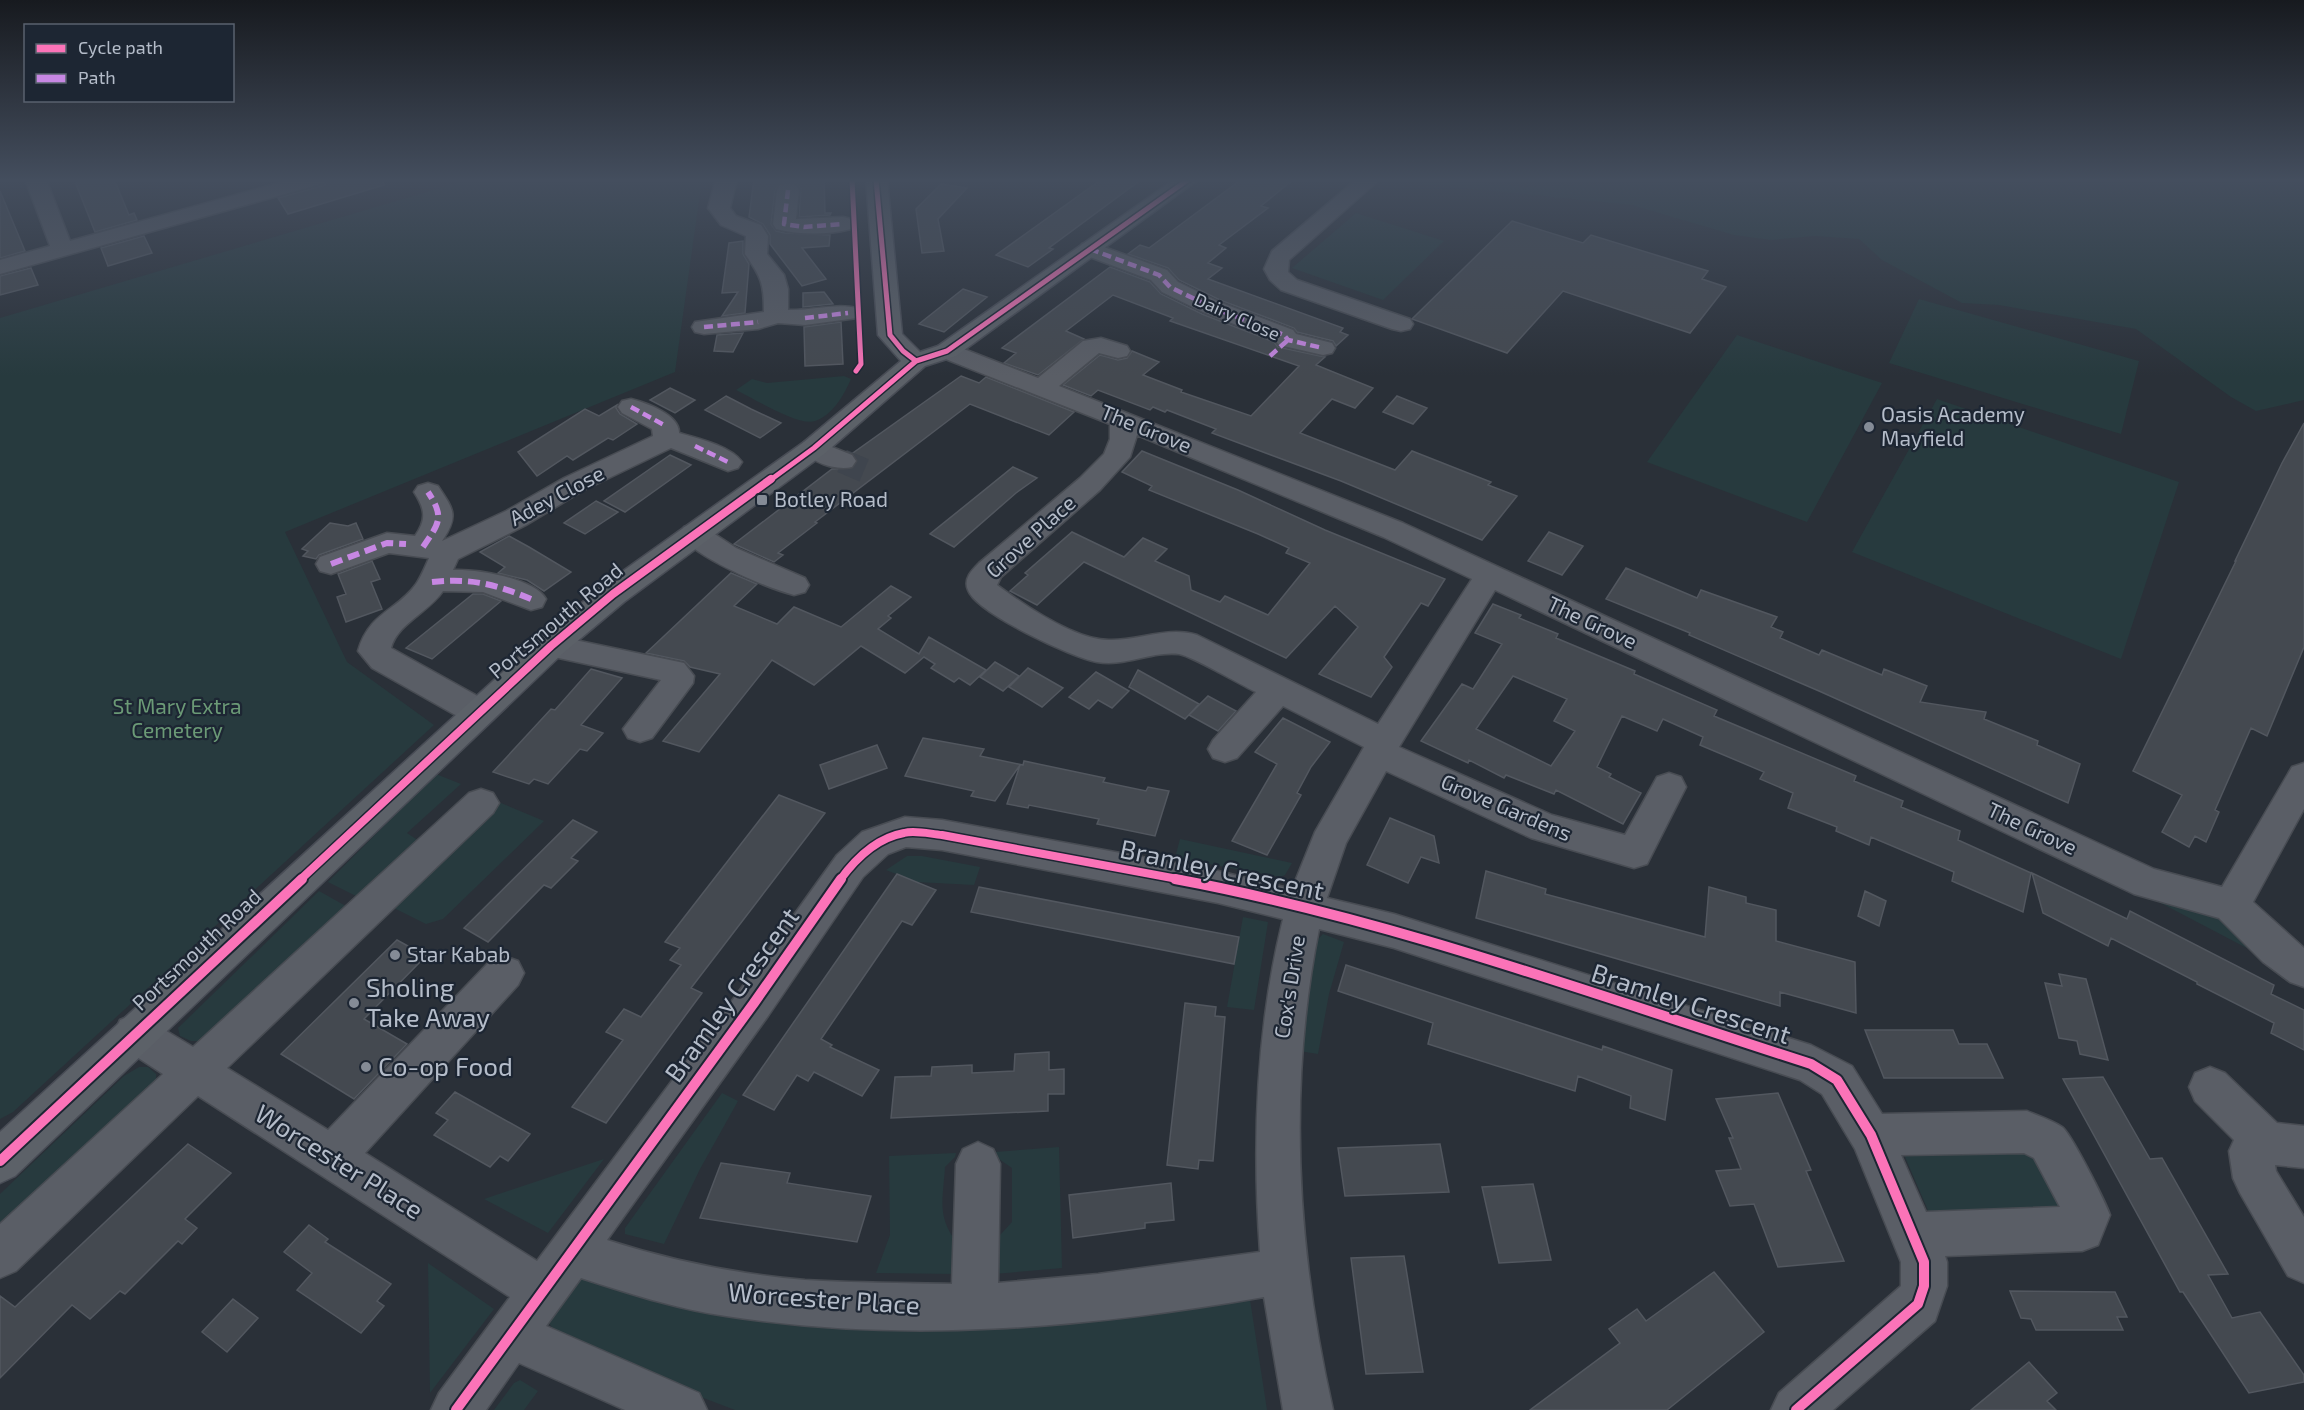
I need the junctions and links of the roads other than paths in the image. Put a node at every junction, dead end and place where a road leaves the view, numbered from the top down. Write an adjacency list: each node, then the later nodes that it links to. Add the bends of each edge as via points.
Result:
1 (60, 245): 7 (street)
2 (77, 245): 7 (street)
3 (756, 245): 11 (street, via 756,254 772,275 776,289)
4 (882, 245): 17 (main road, via 890,335)
5 (1096, 245): 8 (main road, Portsmouth Road)
6 (1293, 245): 12 (street, via 1280,256 1274,270 1288,285)
7 (62, 249): 9 (street)
8 (1090, 249): 14 (street, Dairy Close, via 1159,275 1170,287 1211,307 1284,334 1279,348 1304,342); 15 (main road, Portsmouth Road)
9 (0, 267)
10 (848, 313): 11 (street)
11 (767, 319): 13 (street)
12 (1401, 324)
13 (704, 327)
14 (1323, 348)
15 (947, 351): 17 (main road, Portsmouth Road); 18 (street, The Grove)
16 (1118, 351): 18 (street, via 1092,346)
17 (916, 361): 22 (main road, Portsmouth Road)
18 (1041, 388): 20 (street, The Grove)
19 (630, 407): 21 (street)
20 (1124, 420): 29 (street, The Grove, via 1384,526); 34 (street, Grove Place, via 1124,439 1116,457 990,570 982,579 982,589 1078,646 1109,652 1167,641 1186,643)
21 (667, 432): 24 (street); 27 (street, Adey Close, via 516,518)
22 (814, 448): 23 (street); 26 (main road, Portsmouth Road)
23 (842, 461)
24 (728, 462)
25 (428, 492): 27 (street, via 441,510 441,517)
26 (694, 534): 31 (street, via 726,555); 33 (main road, Portsmouth Road)
27 (426, 548): 28 (street, via 387,543); 30 (street, via 441,561)
28 (331, 564)
29 (1490, 575): 37 (street, Cox's Drive); 42 (street, The Grove, via 2147,883)
30 (432, 582): 32 (street, via 471,579); 35 (street, via 413,606 380,632 374,651 383,660)
31 (794, 585)
32 (531, 599)
33 (551, 645): 35 (main road, Portsmouth Road); 36 (street, via 673,671 678,676 677,683)
34 (1279, 689): 37 (street, Grove Place); 38 (street)
35 (478, 712): 46 (main road, Portsmouth Road)
36 (640, 729)
37 (1380, 747): 40 (street, Grove Gardens, via 1544,828 1634,854); 43 (street, Cox's Drive, via 1325,849)
38 (1225, 749)
39 (2304, 777): 42 (street)
40 (1669, 787)
41 (481, 803): 47 (street)
42 (2231, 905): 44 (street, The Grove, via 2277,950)
43 (1304, 908): 49 (street, Bramley Crescent, via 1394,931 1810,1064 1837,1080); 55 (street, Bramley Crescent, via 1218,887 942,835 905,832 875,843 850,866); 58 (street, Cox's Drive, via 1279,1062 1277,1183)
44 (2304, 970)
45 (504, 972): 51 (street)
46 (134, 1033): 47 (street, Worcester Place); 52 (main road, Portsmouth Road)
47 (196, 1072): 51 (street, Worcester Place); 56 (street)
48 (2210, 1087): 50 (street)
49 (1870, 1135): 54 (street, Bramley Crescent); 54 (street, via 2027,1132 2049,1143 2088,1215 2082,1229)
50 (2285, 1145): 57 (street, via 2251,1151 2254,1178)
51 (332, 1157): 59 (street, Worcester Place)
52 (0, 1161)
53 (978, 1164): 60 (street)
54 (1914, 1235): 65 (street, Bramley Crescent, via 1924,1262 1924,1286 1918,1304)
55 (572, 1252): 59 (street, Bramley Crescent); 60 (street, Worcester Place, via 657,1279 724,1293 805,1303)
56 (0, 1255)
57 (2304, 1260)
58 (1283, 1271): 60 (street, Worcester Place, via 1109,1296); 64 (street, Cox's Drive)
59 (543, 1292): 61 (street, Bramley Crescent)
60 (974, 1308)
61 (510, 1335): 62 (street, Bramley Crescent); 63 (street)
62 (456, 1410)
63 (682, 1410)
64 (1308, 1410)
65 (1796, 1410)

